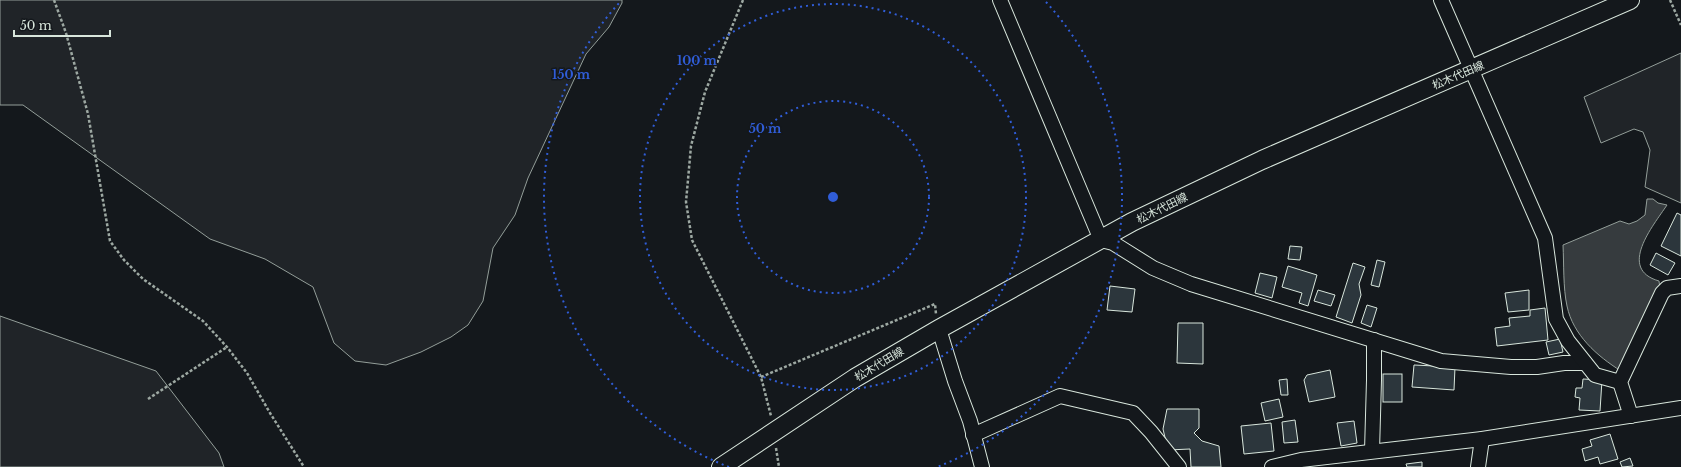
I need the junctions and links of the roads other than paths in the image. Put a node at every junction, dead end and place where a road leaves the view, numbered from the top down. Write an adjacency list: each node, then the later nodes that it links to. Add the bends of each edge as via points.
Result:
1 (1000, 0): 5 (street)
2 (1441, 0): 4 (street)
3 (1630, 0): 4 (main road, 松木代田線)
4 (1471, 70): 5 (main road, 松木代田線, via 1262,160 1132,222); 9 (street, via 1546,238 1556,319 1568,341)
5 (1101, 240): 7 (main road, 松木代田線); 8 (street, via 1113,243 1153,268 1191,284)
6 (1681, 286): 10 (street, via 1667,288 1662,294)
7 (939, 329): 13 (street); 16 (main road, 松木代田線, via 855,378)
8 (1374, 340): 9 (street, via 1441,361 1511,367); 15 (street)
9 (1585, 363): 10 (street, via 1595,375)
10 (1620, 382): 12 (street)
11 (1681, 408): 12 (street)
12 (1631, 416): 14 (street)
13 (974, 435): 17 (street); 18 (street, via 1060,396 1133,413)
14 (1482, 439): 15 (street); 20 (street)
15 (1372, 451): 19 (street, via 1301,460)
16 (722, 467)
17 (982, 467)
18 (1178, 467)
19 (1272, 467)
20 (1478, 467)

